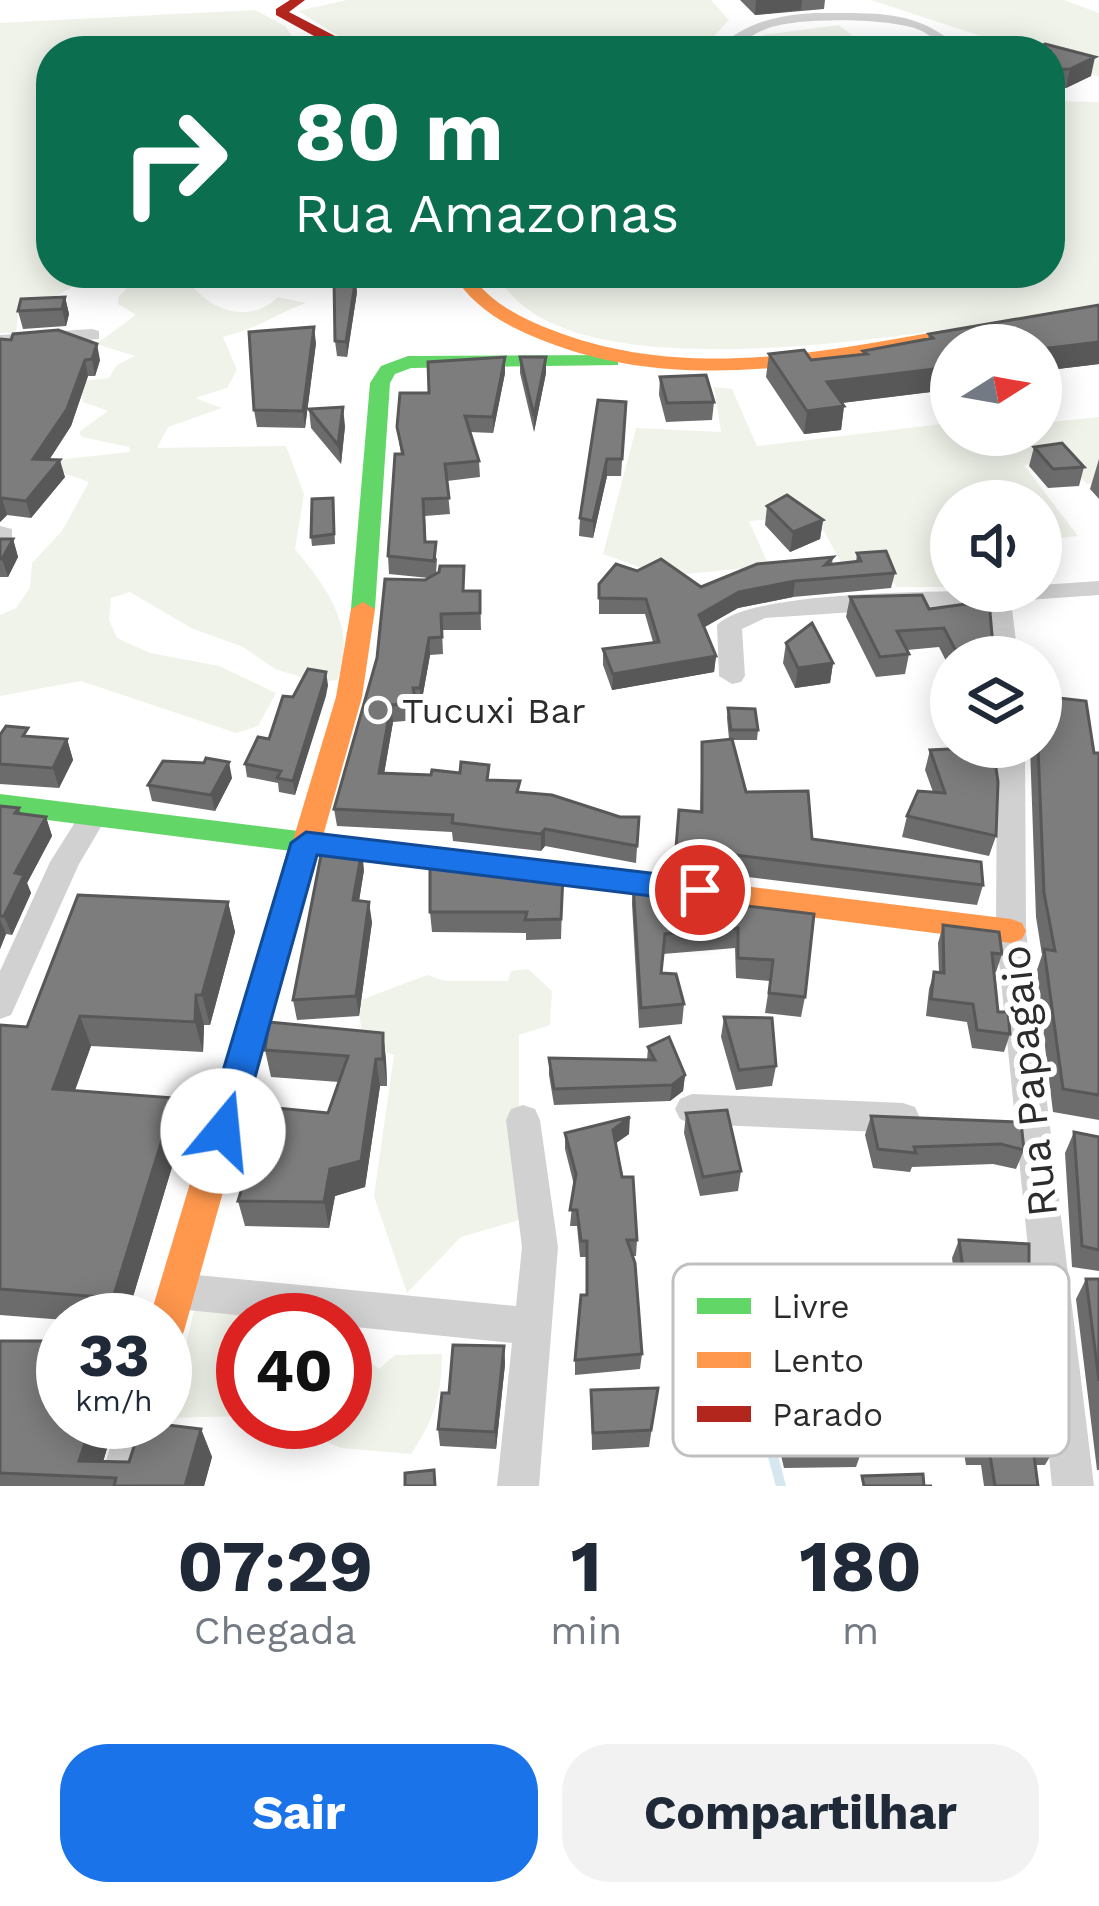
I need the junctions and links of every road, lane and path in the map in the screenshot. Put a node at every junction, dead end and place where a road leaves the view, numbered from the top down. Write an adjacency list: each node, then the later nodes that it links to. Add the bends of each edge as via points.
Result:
1 (298, 0): 4 (street, via 280,12)
2 (841, 0): 3 (street)
3 (890, 19): 5 (street, via 779,20); 6 (street)
4 (324, 36)
5 (739, 36)
6 (930, 36)
7 (468, 288): 11 (street, via 522,326)
8 (92, 335): 10 (street)
9 (930, 338): 11 (street, via 745,367)
10 (0, 341)
11 (611, 361): 19 (street, via 453,359 388,370 375,407 375,585)
12 (1099, 588): 13 (street)
13 (1062, 591)
14 (930, 600): 15 (street, via 761,611 729,625)
15 (731, 676)
16 (1011, 768): 20 (street, Rua Papagaio)
17 (0, 804): 18 (street)
18 (94, 815): 19 (street); 21 (street)
19 (306, 843): 20 (street); 28 (street)
20 (1012, 931): 26 (street, Rua Papagaio)
21 (0, 1006)
22 (692, 1109): 23 (street)
23 (942, 1119)
24 (524, 1120): 29 (street, via 540,1247)
25 (988, 1121): 26 (street)
26 (1033, 1123): 27 (street, Rua Papagaio)
27 (1049, 1264)
28 (177, 1291): 29 (street)
29 (532, 1326): 33 (street)
30 (130, 1449): 32 (street)
31 (1069, 1450): 34 (street, Rua Papagaio)
32 (119, 1486)
33 (518, 1486)
34 (1073, 1486)

